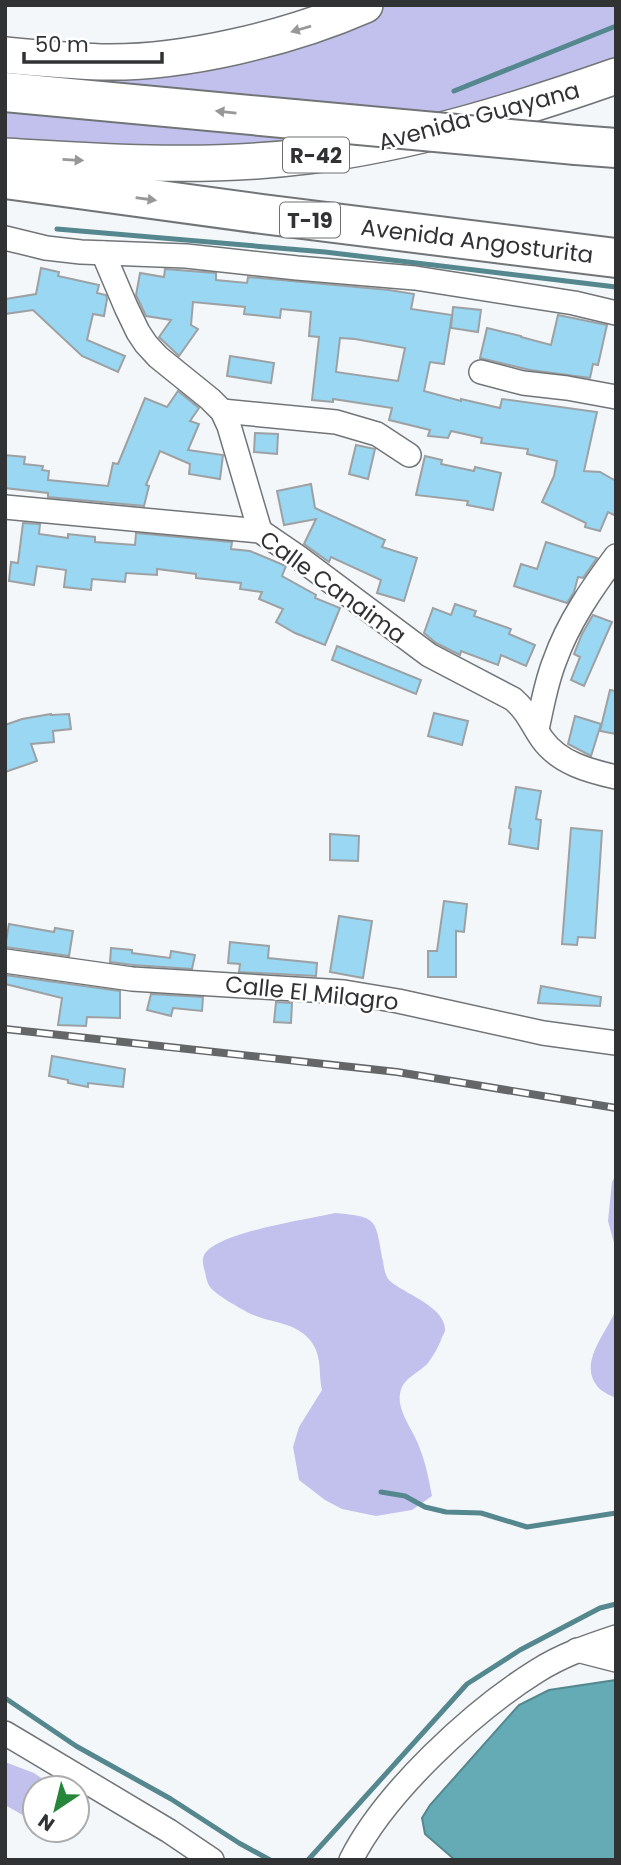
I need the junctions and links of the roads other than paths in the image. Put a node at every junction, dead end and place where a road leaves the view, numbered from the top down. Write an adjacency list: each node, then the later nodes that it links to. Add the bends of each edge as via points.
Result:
1 (365, 5): 2 (main road, one-way to 2, via 256,41 177,56 103,62)
2 (5, 55)
3 (616, 76): 6 (main road, Avenida Guayana / R-42, one-way to 3, via 173,164 310,156 444,130)
4 (5, 92): 5 (highway, one-way to 4, bridge)
5 (616, 148)
6 (5, 156)
7 (5, 179): 8 (highway, Avenida Angosturita / T-19)
8 (96, 192): 9 (highway, T-19); 12 (highway, Avenida Angosturita / T-19, one-way to 12)
9 (5, 199)
10 (5, 237): 11 (street, via 46,248)
11 (103, 253): 13 (street, via 186,256 415,278); 16 (street, via 146,344)
12 (616, 258)
13 (616, 313)
14 (481, 372): 15 (street)
15 (616, 397)
16 (222, 411): 17 (street, via 336,422 377,434); 19 (street)
17 (409, 454)
18 (5, 507): 19 (street, Calle Canaima)
19 (260, 531): 21 (street, Calle Canaima, via 429,655 513,699)
20 (616, 556): 21 (street, via 563,642)
21 (537, 730): 22 (street, Calle Canaima, via 565,760)
22 (616, 777)
23 (5, 961): 24 (street, Calle El Milagro, via 132,979 344,992)
24 (616, 1043)
25 (616, 1637): 26 (street)
26 (576, 1650): 27 (street); 30 (street, via 505,1693 437,1752 361,1839)
27 (616, 1660)
28 (5, 1733): 29 (street)
29 (212, 1860)
30 (351, 1860)

